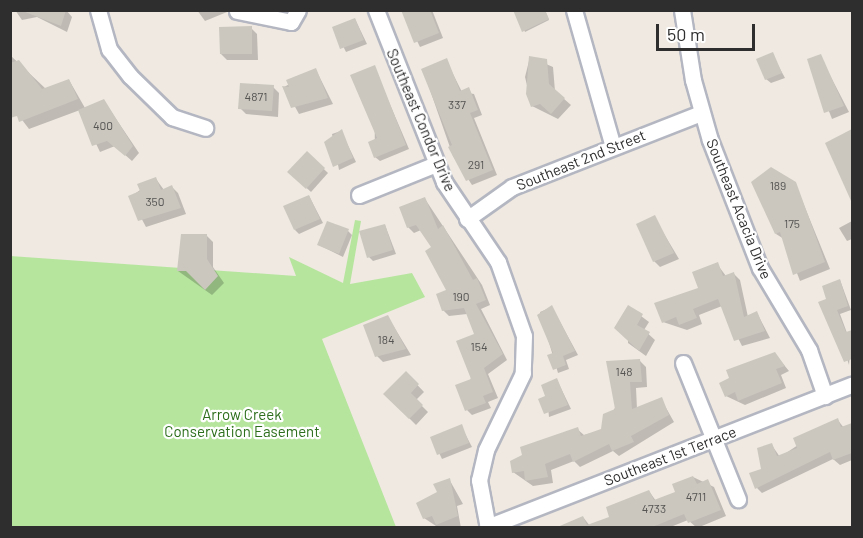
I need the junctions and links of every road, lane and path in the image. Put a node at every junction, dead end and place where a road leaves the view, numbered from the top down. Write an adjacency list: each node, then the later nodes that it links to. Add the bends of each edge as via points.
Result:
1 (98, 10): 8 (street, via 109,49 130,76 172,117)
2 (376, 10): 10 (street, Southeast Condor Drive)
3 (574, 10): 9 (street)
4 (682, 10): 7 (street, Southeast Acacia Drive)
5 (237, 11): 6 (street)
6 (295, 16)
7 (701, 113): 9 (street, Southeast 2nd Street); 15 (street, Southeast Acacia Drive, via 760,268 809,350)
8 (205, 128)
9 (613, 147): 12 (street, Southeast 2nd Street, via 512,187)
10 (436, 164): 11 (street); 12 (street, Southeast Condor Drive)
11 (359, 195)
12 (467, 219): 18 (street, Southeast Condor Drive, via 498,262 524,336 523,372 486,450 479,480)
13 (683, 363): 16 (street)
14 (852, 385): 15 (street, Southeast 1st Terrace)
15 (825, 396): 16 (street, Southeast 1st Terrace)
16 (714, 440): 17 (street); 18 (street, Southeast 1st Terrace)
17 (738, 500)
18 (488, 527)

